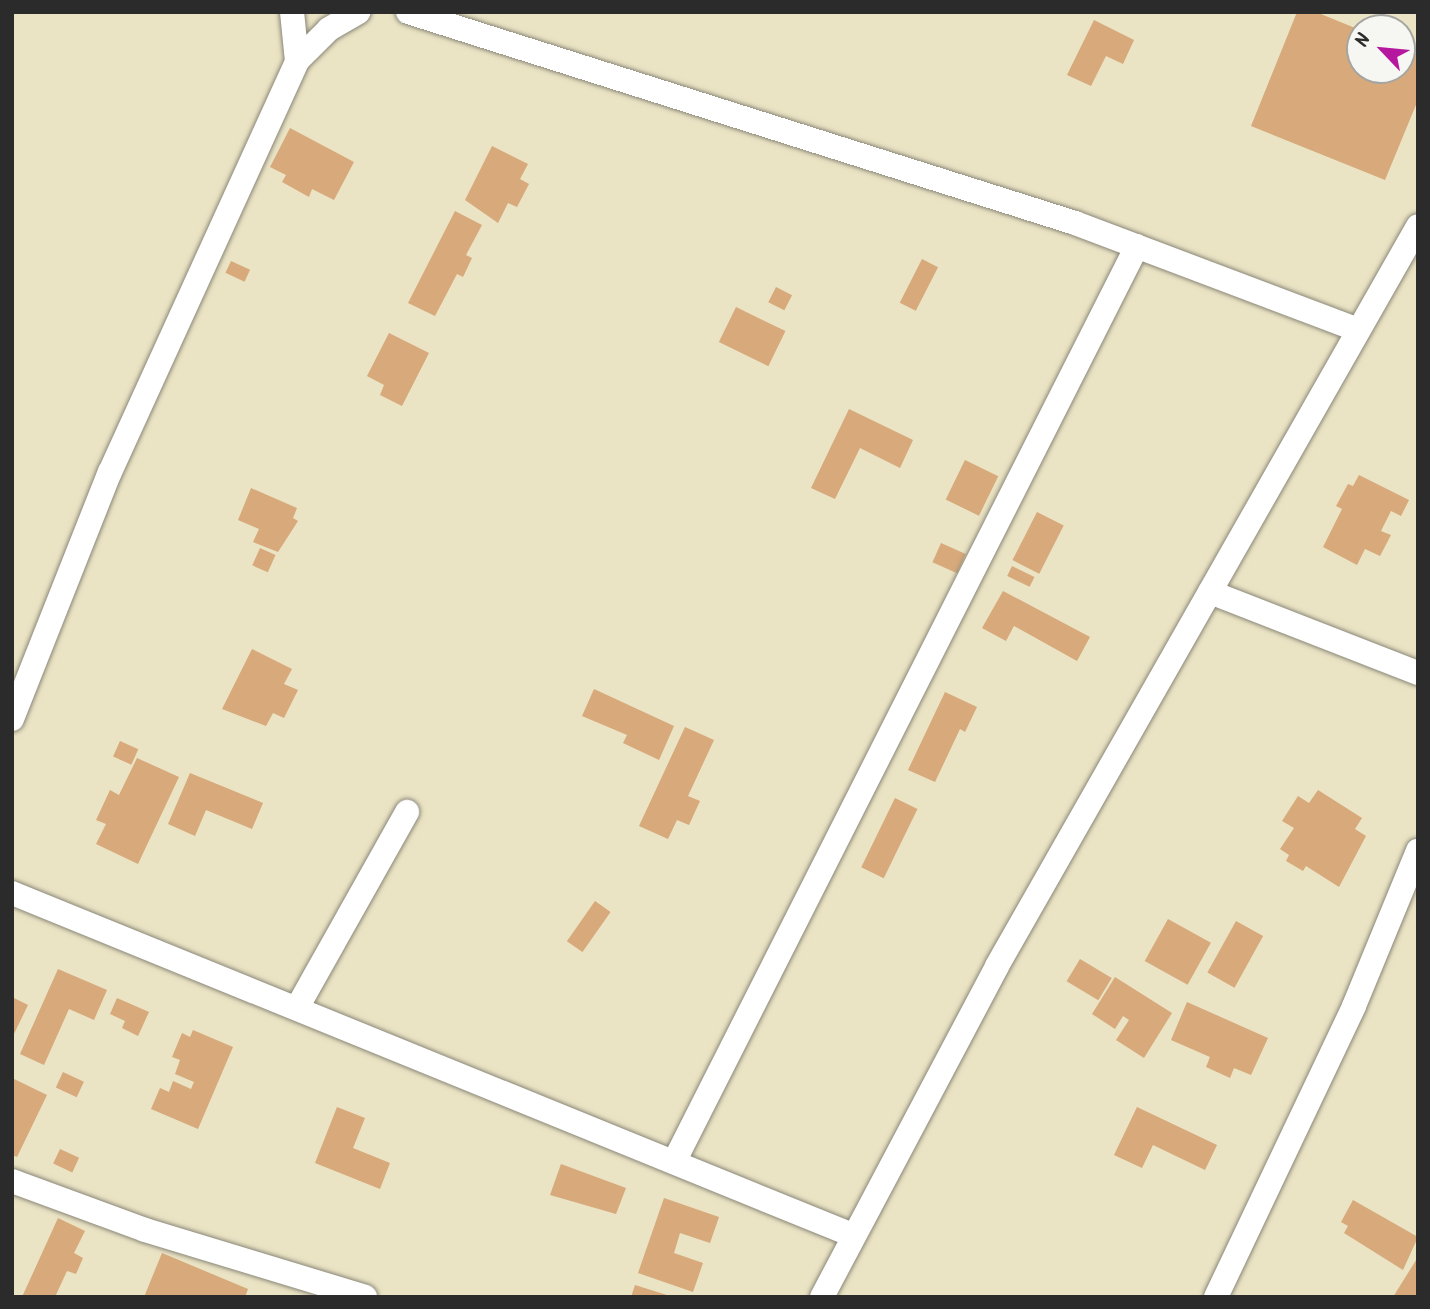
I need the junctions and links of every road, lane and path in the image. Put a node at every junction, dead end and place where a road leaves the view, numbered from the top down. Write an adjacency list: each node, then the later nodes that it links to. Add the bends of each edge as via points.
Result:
1 (292, 12): 4 (street)
2 (359, 12): 4 (street, via 329,29)
3 (408, 12): 6 (street)
4 (296, 61): 10 (street, via 110,471)
5 (1418, 226): 7 (street)
6 (1137, 246): 7 (street); 15 (street)
7 (1356, 329): 8 (street)
8 (1209, 592): 9 (street); 17 (street, via 997,966)
9 (1418, 673)
10 (12, 719)
11 (407, 812): 14 (street)
12 (1418, 851): 20 (street, via 1353,1006)
13 (12, 893): 14 (street)
14 (297, 1008): 15 (street)
15 (675, 1160): 17 (street)
16 (12, 1181): 18 (street, via 145,1230)
17 (852, 1234): 19 (street)
18 (365, 1297)
19 (822, 1297)
20 (1216, 1297)

